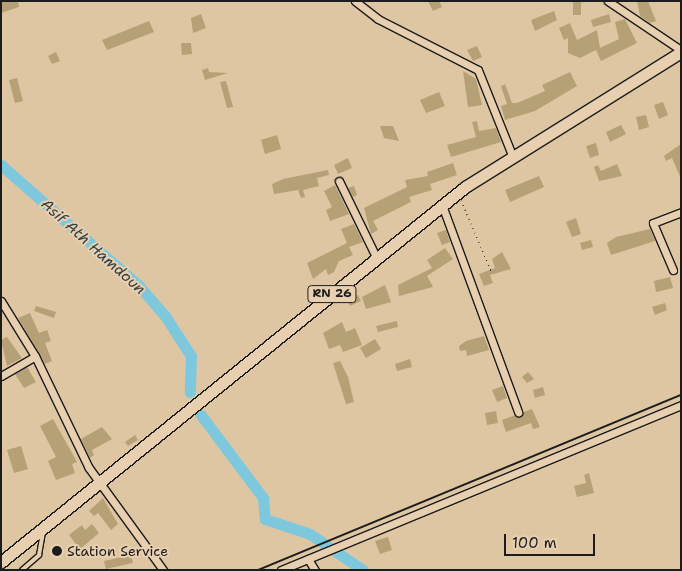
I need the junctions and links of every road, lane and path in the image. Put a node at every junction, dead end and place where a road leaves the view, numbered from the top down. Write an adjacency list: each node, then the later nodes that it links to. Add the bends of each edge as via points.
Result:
1 (355, 1): 4 (street, via 378,19 478,70)
2 (608, 1): 3 (street)
3 (681, 51): 4 (main road, RN 26)
4 (512, 155): 6 (main road, RN 26)
5 (338, 181): 9 (street)
6 (458, 192): 7 (main road, RN 26); 11 (path)
7 (442, 205): 9 (main road, RN 26); 16 (street)
8 (681, 212): 10 (street, via 654,223)
9 (376, 257): 17 (main road, RN 26)
10 (672, 270)
11 (492, 273)
12 (1, 301): 13 (street)
13 (35, 356): 14 (street); 17 (street, via 72,437)
14 (1, 376)
15 (681, 405): 19 (street)
16 (518, 412)
17 (100, 481): 18 (main road, RN 26); 22 (street)
18 (44, 527): 20 (main road, RN 26); 21 (lane, via 40,555)
19 (308, 559): 23 (street); 24 (street)
20 (1, 562)
21 (22, 570)
22 (163, 570)
23 (280, 570)
24 (315, 570)

